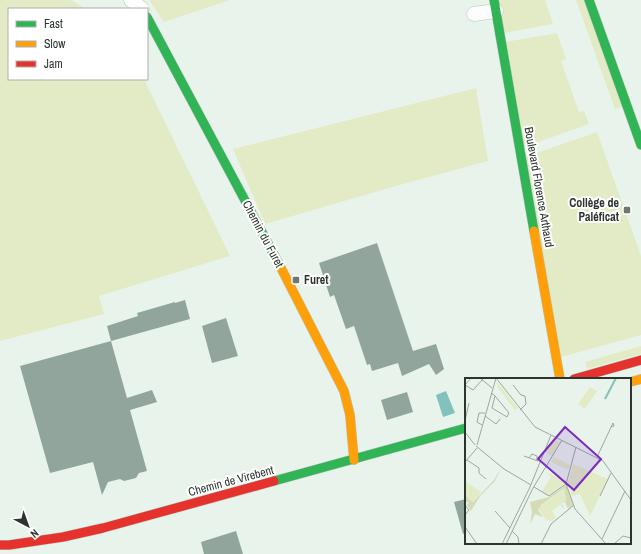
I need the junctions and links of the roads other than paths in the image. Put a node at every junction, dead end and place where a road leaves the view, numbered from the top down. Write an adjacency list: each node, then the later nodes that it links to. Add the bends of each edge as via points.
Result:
1 (131, 0): 4 (street)
2 (589, 0): 7 (street)
3 (495, 5): 5 (street); 9 (street, Boulevard Florence Arthaud)
4 (141, 8)
5 (474, 14)
6 (148, 19): 14 (street, Chemin du Furet, via 344,391 350,415)
7 (641, 145)
8 (641, 360): 10 (street)
9 (560, 378)
10 (578, 378)
11 (641, 379): 12 (street)
12 (631, 382)
13 (465, 428): 14 (street, Chemin de Virebent)
14 (354, 460): 15 (street, Chemin de Virebent, via 103,528 63,537)
15 (0, 545)

